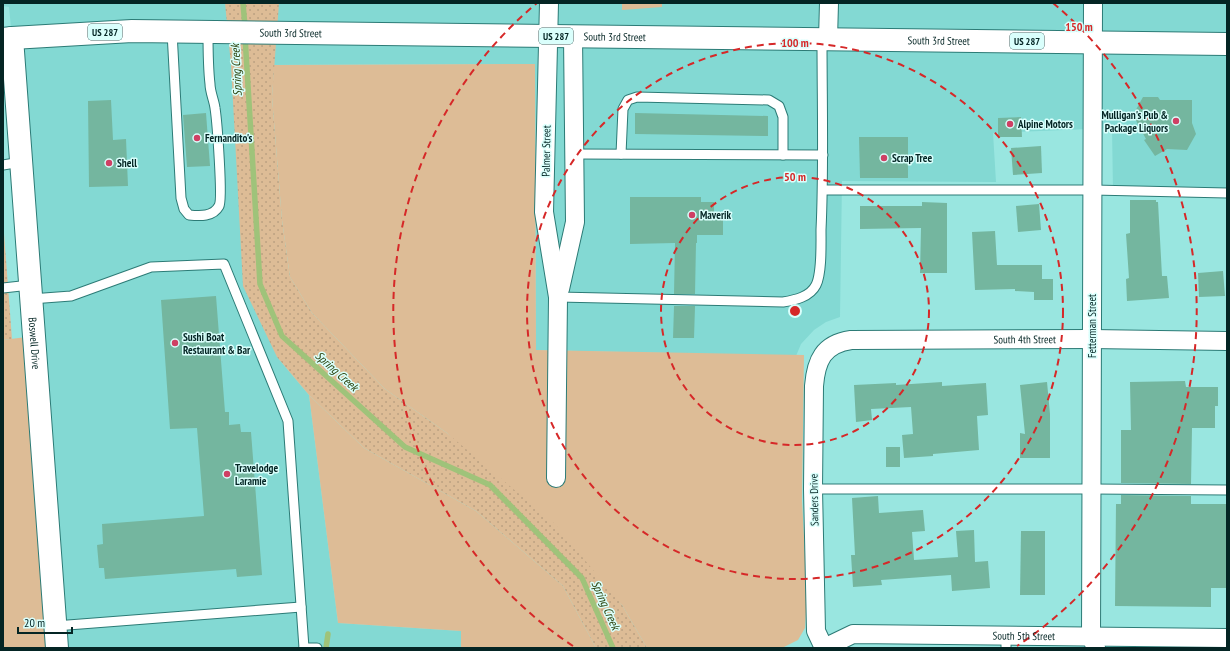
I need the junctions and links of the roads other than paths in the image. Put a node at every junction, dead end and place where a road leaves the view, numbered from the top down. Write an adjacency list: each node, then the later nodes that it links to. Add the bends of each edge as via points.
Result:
1 (549, 3): 6 (street, Palmer Street)
2 (829, 3): 9 (street)
3 (1093, 3): 10 (street, Fetterman Street)
4 (172, 32): 5 (main road, South 3rd Street / US 287); 5 (lane, via 181,198 189,215 198,216 209,215 216,211 220,204); 8 (main road, South 3rd Street / US 287, via 126,31)
5 (208, 32): 6 (main road, South 3rd Street / US 287)
6 (548, 36): 7 (main road, South 3rd Street / US 287); 22 (street, Palmer Street, via 544,212)
7 (573, 36): 9 (main road, South 3rd Street / US 287); 12 (street, Palmer Street)
8 (7, 38): 16 (main road, Boswell Drive)
9 (825, 39): 10 (main road, South 3rd Street / US 287); 15 (lane)
10 (1093, 42): 11 (main road, South 3rd Street / US 287); 18 (street, Fetterman Street)
11 (1227, 44)
12 (574, 154): 13 (lane); 22 (street, Palmer Street, via 575,222)
13 (622, 154): 14 (lane); 14 (lane, via 623,109 628,100 637,97 769,100 778,106 783,117)
14 (783, 155): 15 (lane)
15 (823, 155): 17 (lane)
16 (12, 164): 21 (main road, Boswell Drive)
17 (823, 190): 18 (lane); 22 (lane, via 819,274 817,284 803,297 783,302)
18 (1092, 190): 19 (lane); 23 (street, Fetterman Street)
19 (1227, 193)
20 (3, 288): 21 (lane)
21 (31, 292): 30 (lane, via 71,296 151,267 224,264 288,421); 31 (main road, Boswell Drive)
22 (558, 297): 26 (street, Palmer Street)
23 (1092, 339): 24 (street, South 4th Street); 25 (street, South 4th Street, via 851,340 843,341); 27 (street, Fetterman Street)
24 (1227, 341)
25 (825, 352): 28 (street, Sanders Drive, via 815,374)
26 (556, 478)
27 (1092, 488): 28 (lane); 29 (lane); 34 (street, Fetterman Street)
28 (813, 489): 38 (street, Sanders Drive, via 816,631)
29 (1227, 490)
30 (301, 607): 31 (lane); 36 (lane)
31 (55, 626): 35 (main road, Boswell Drive)
32 (1227, 638): 34 (street, South 5th Street)
33 (1006, 642): 34 (street, South 5th Street); 38 (street, South 5th Street, via 853,634)
34 (1093, 642)
35 (57, 648)
36 (304, 648): 37 (lane)
37 (317, 648)
38 (824, 648)

